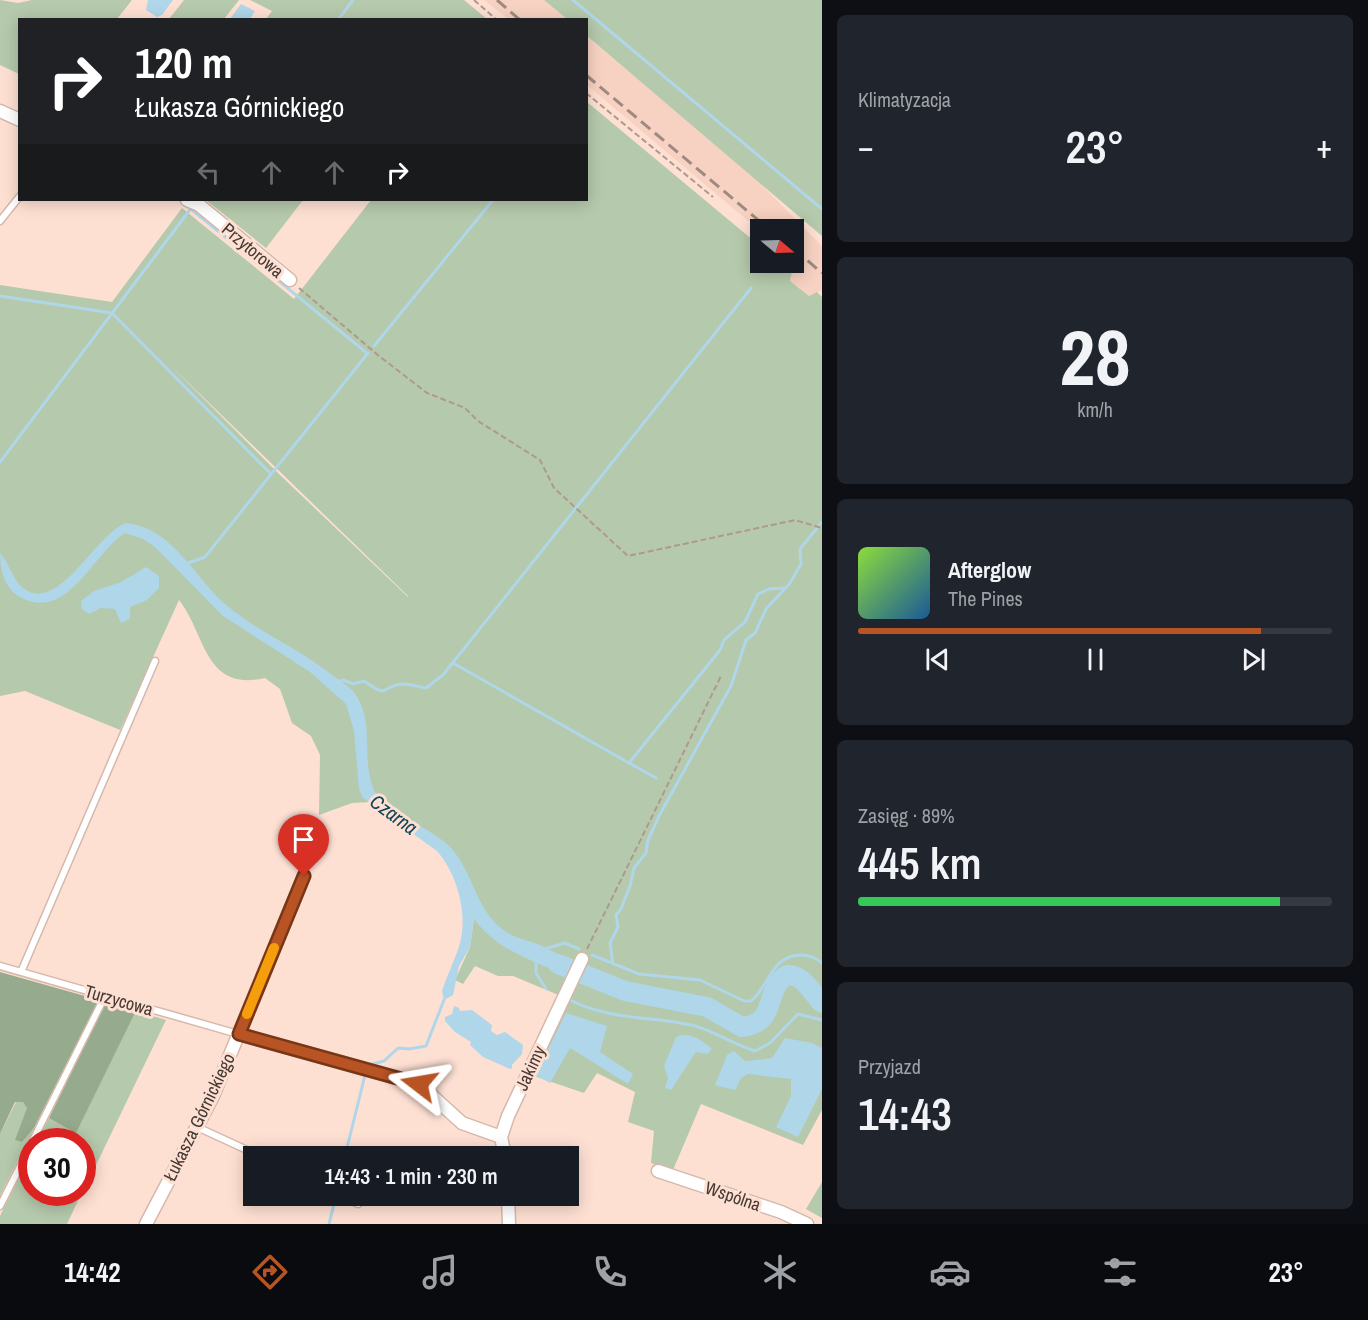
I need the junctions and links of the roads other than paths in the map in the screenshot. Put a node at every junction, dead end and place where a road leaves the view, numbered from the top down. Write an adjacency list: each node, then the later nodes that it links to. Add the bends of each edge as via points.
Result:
1 (0, 111): 2 (street)
2 (18, 119)
3 (18, 198): 5 (lane)
4 (189, 201): 6 (street, Przytorowa)
5 (0, 221)
6 (290, 280)
7 (155, 661): 11 (lane)
8 (304, 876): 13 (street, Łukasza Górnickiego)
9 (582, 959): 16 (street, Jakimy)
10 (0, 966): 11 (lane, Turzycowa)
11 (21, 972): 12 (lane, Turzycowa)
12 (105, 996): 13 (lane, Turzycowa); 15 (lane)
13 (239, 1034): 14 (street, Łukasza Górnickiego); 16 (street, via 419,1084 462,1123)
14 (197, 1127): 18 (lane); 23 (street, Łukasza Górnickiego)
15 (39, 1128)
16 (501, 1137): 17 (street)
17 (503, 1146)
18 (243, 1148)
19 (18, 1170): 21 (lane)
20 (658, 1171): 25 (street, Wspólna)
21 (0, 1206)
22 (508, 1206): 24 (street)
23 (146, 1224)
24 (509, 1224)
25 (807, 1224)

